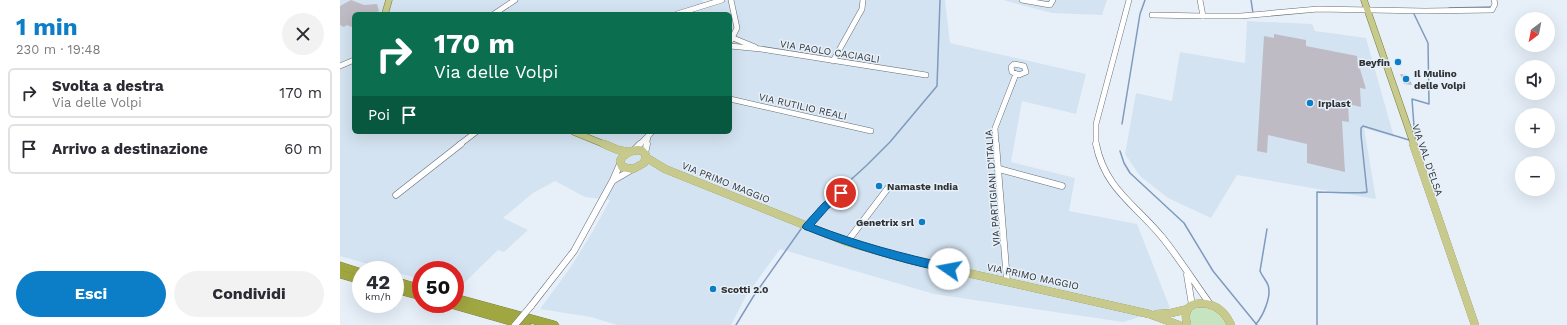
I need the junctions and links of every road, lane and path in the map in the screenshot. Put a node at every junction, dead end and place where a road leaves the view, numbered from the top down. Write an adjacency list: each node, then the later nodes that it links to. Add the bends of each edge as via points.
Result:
1 (389, 0): 13 (main road)
2 (515, 0): 14 (street)
3 (722, 0): 15 (street)
4 (731, 0): 18 (street, via 737,28)
5 (863, 0): 22 (street, via 862,9)
6 (1022, 0): 7 (street, via 1045,5 1050,5)
7 (1053, 0)
8 (1129, 0): 48 (street, via 1096,124 1097,151 1111,183 1159,234)
9 (1200, 0): 17 (street)
10 (1364, 0): 12 (main road, VIA VAL D'ELSA)
11 (1494, 0): 12 (street, via 1492,10)
12 (1368, 11): 17 (street, via 1318,9 1241,16); 65 (main road, VIA VAL D'ELSA)
13 (385, 12)
14 (497, 12)
15 (683, 12)
16 (1152, 15): 17 (street)
17 (1203, 16)
18 (732, 40): 20 (street)
19 (732, 46): 20 (street, VIA PAOLO CACIAGLI)
20 (761, 49): 22 (street, VIA PAOLO CACIAGLI)
21 (352, 61): 23 (street)
22 (833, 61): 25 (street, VIA PAOLO CACIAGLI)
23 (340, 66)
24 (1016, 74): 38 (street, VIA PARTIGIANI D'ITALIA, via 996,128)
25 (926, 75)
26 (732, 99): 27 (street, VIA RUTILIO REALI)
27 (871, 131)
28 (473, 134): 43 (street)
29 (579, 134): 31 (main road, VIA PRIMO MAGGIO)
30 (650, 134): 32 (street); 33 (street)
31 (606, 145): 32 (main road, VIA PRIMO MAGGIO); 34 (main road, VIA PRIMO MAGGIO)
32 (632, 151): 33 (main road, VIA PRIMO MAGGIO); 34 (main road)
33 (646, 155): 35 (main road); 37 (main road, VIA PRIMO MAGGIO)
34 (621, 161): 36 (main road, VIA PRIMO MAGGIO, via 625,168); 39 (street)
35 (641, 165): 36 (main road); 37 (main road, VIA PRIMO MAGGIO)
36 (633, 169): 39 (street)
37 (665, 169): 44 (main road, VIA PRIMO MAGGIO)
38 (999, 169): 40 (street); 51 (street, VIA PARTIGIANI D'ITALIA)
39 (613, 180): 58 (street, bridge, via 574,252)
40 (1062, 186)
41 (888, 188): 45 (street)
42 (841, 193): 44 (street, via 826,205)
43 (396, 195)
44 (807, 227): 45 (main road, VIA PRIMO MAGGIO)
45 (847, 242): 51 (main road, VIA PRIMO MAGGIO, via 906,259)
46 (340, 266): 47 (highway)
47 (352, 269)
48 (1186, 271): 53 (street); 54 (street)
49 (340, 274): 50 (highway)
50 (352, 277)
51 (1007, 281): 56 (main road, VIA PRIMO MAGGIO)
52 (464, 300): 60 (highway)
53 (1210, 304): 54 (main road, VIA PRIMO MAGGIO, via 1201,303); 57 (main road)
54 (1190, 307): 56 (main road, VIA PRIMO MAGGIO, via 1171,313); 62 (main road, via 1185,316)
55 (464, 308): 59 (highway)
56 (1149, 314): 61 (main road, VIA PRIMO MAGGIO)
57 (1228, 316): 63 (main road); 64 (main road)
58 (515, 325)
59 (526, 325)
60 (554, 325)
61 (1179, 325)
62 (1187, 325)
63 (1231, 325)
64 (1238, 325)
65 (1475, 325)

